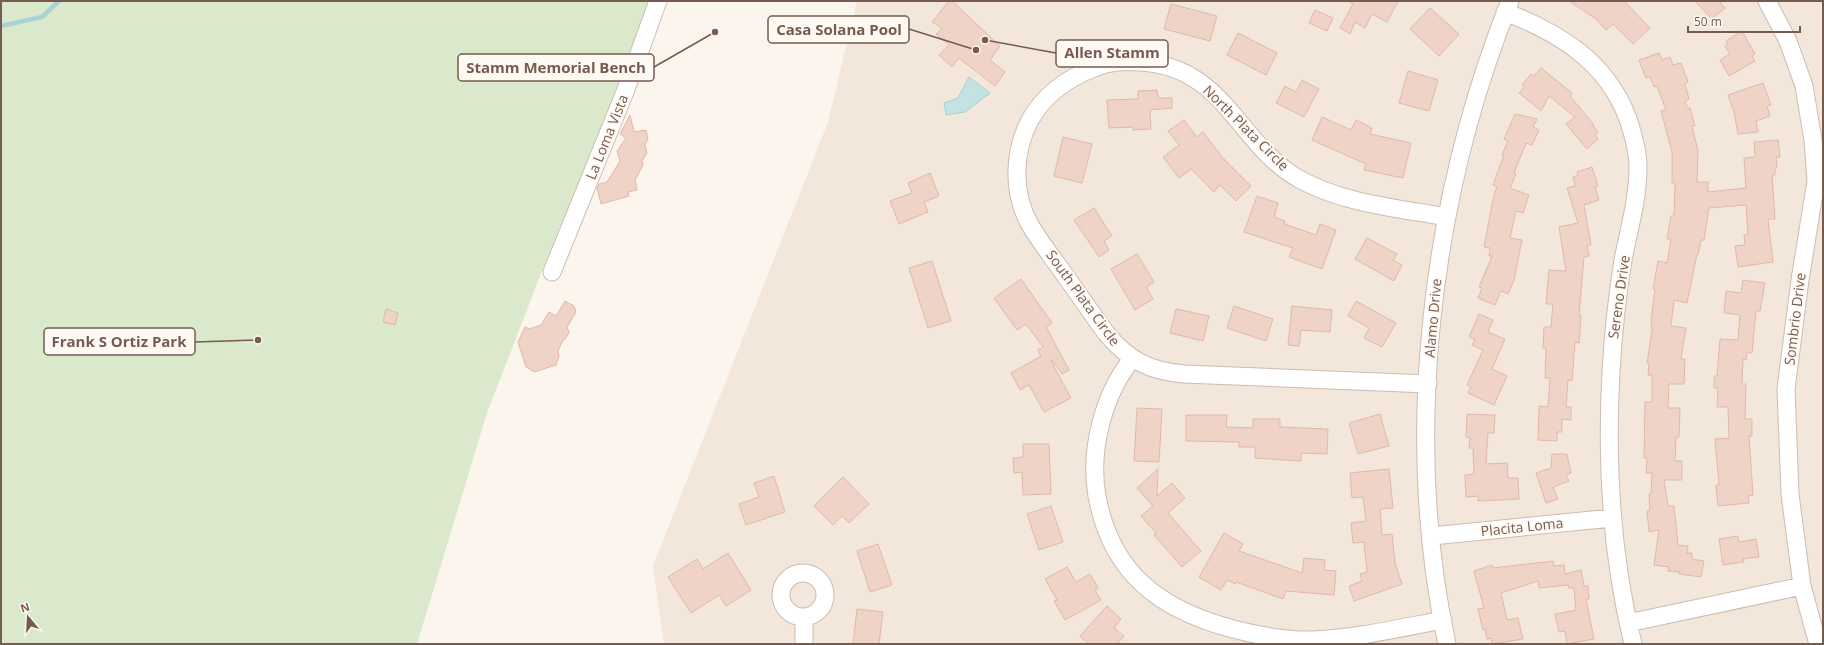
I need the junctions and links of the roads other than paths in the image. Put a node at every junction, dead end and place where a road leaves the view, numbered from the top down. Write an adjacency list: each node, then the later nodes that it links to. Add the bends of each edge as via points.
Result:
1 (658, 1): 7 (street, La Loma Vista, via 625,92)
2 (1768, 1): 5 (street, Sombrio Drive, via 1788,41 1804,86)
3 (1508, 7): 6 (street, Alamo Drive, via 1471,117); 10 (street, Sereno Drive, via 1584,54 1596,66 1625,112 1636,148 1638,185 1619,287 1611,371 1609,430)
4 (1114, 62): 6 (street, North Plata Circle, via 1151,63 1174,68 1200,81 1222,101 1271,156 1290,172 1316,188 1350,200); 8 (street, South Plata Circle, via 1100,65 1071,78 1045,99 1035,111 1021,141 1016,175 1022,208 1033,230 1106,333)
5 (1819, 181): 12 (street, Sombrio Drive, via 1800,280 1786,389 1790,494)
6 (1446, 217): 9 (street, Alamo Drive, via 1435,289)
7 (552, 272)
8 (1132, 359): 9 (street, South Plata Circle, via 1157,370 1184,374); 16 (street, via 1120,377 1106,408 1097,446 1095,486 1106,530 1129,568 1145,586 1168,604 1200,619)
9 (1428, 384): 11 (street, Alamo Drive, via 1427,446)
10 (1612, 518): 11 (street, Placita Loma); 15 (street, Sereno Drive)
11 (1432, 536): 14 (street, Alamo Drive)
12 (1802, 586): 15 (street); 20 (street, Sombrio Drive)
13 (804, 617): 17 (street)
14 (1443, 620): 16 (street, via 1336,638); 18 (street, Alamo Drive)
15 (1628, 624): 19 (street, Sereno Drive)
16 (1265, 640)
17 (804, 644)
18 (1447, 644)
19 (1633, 644)
20 (1818, 644)

